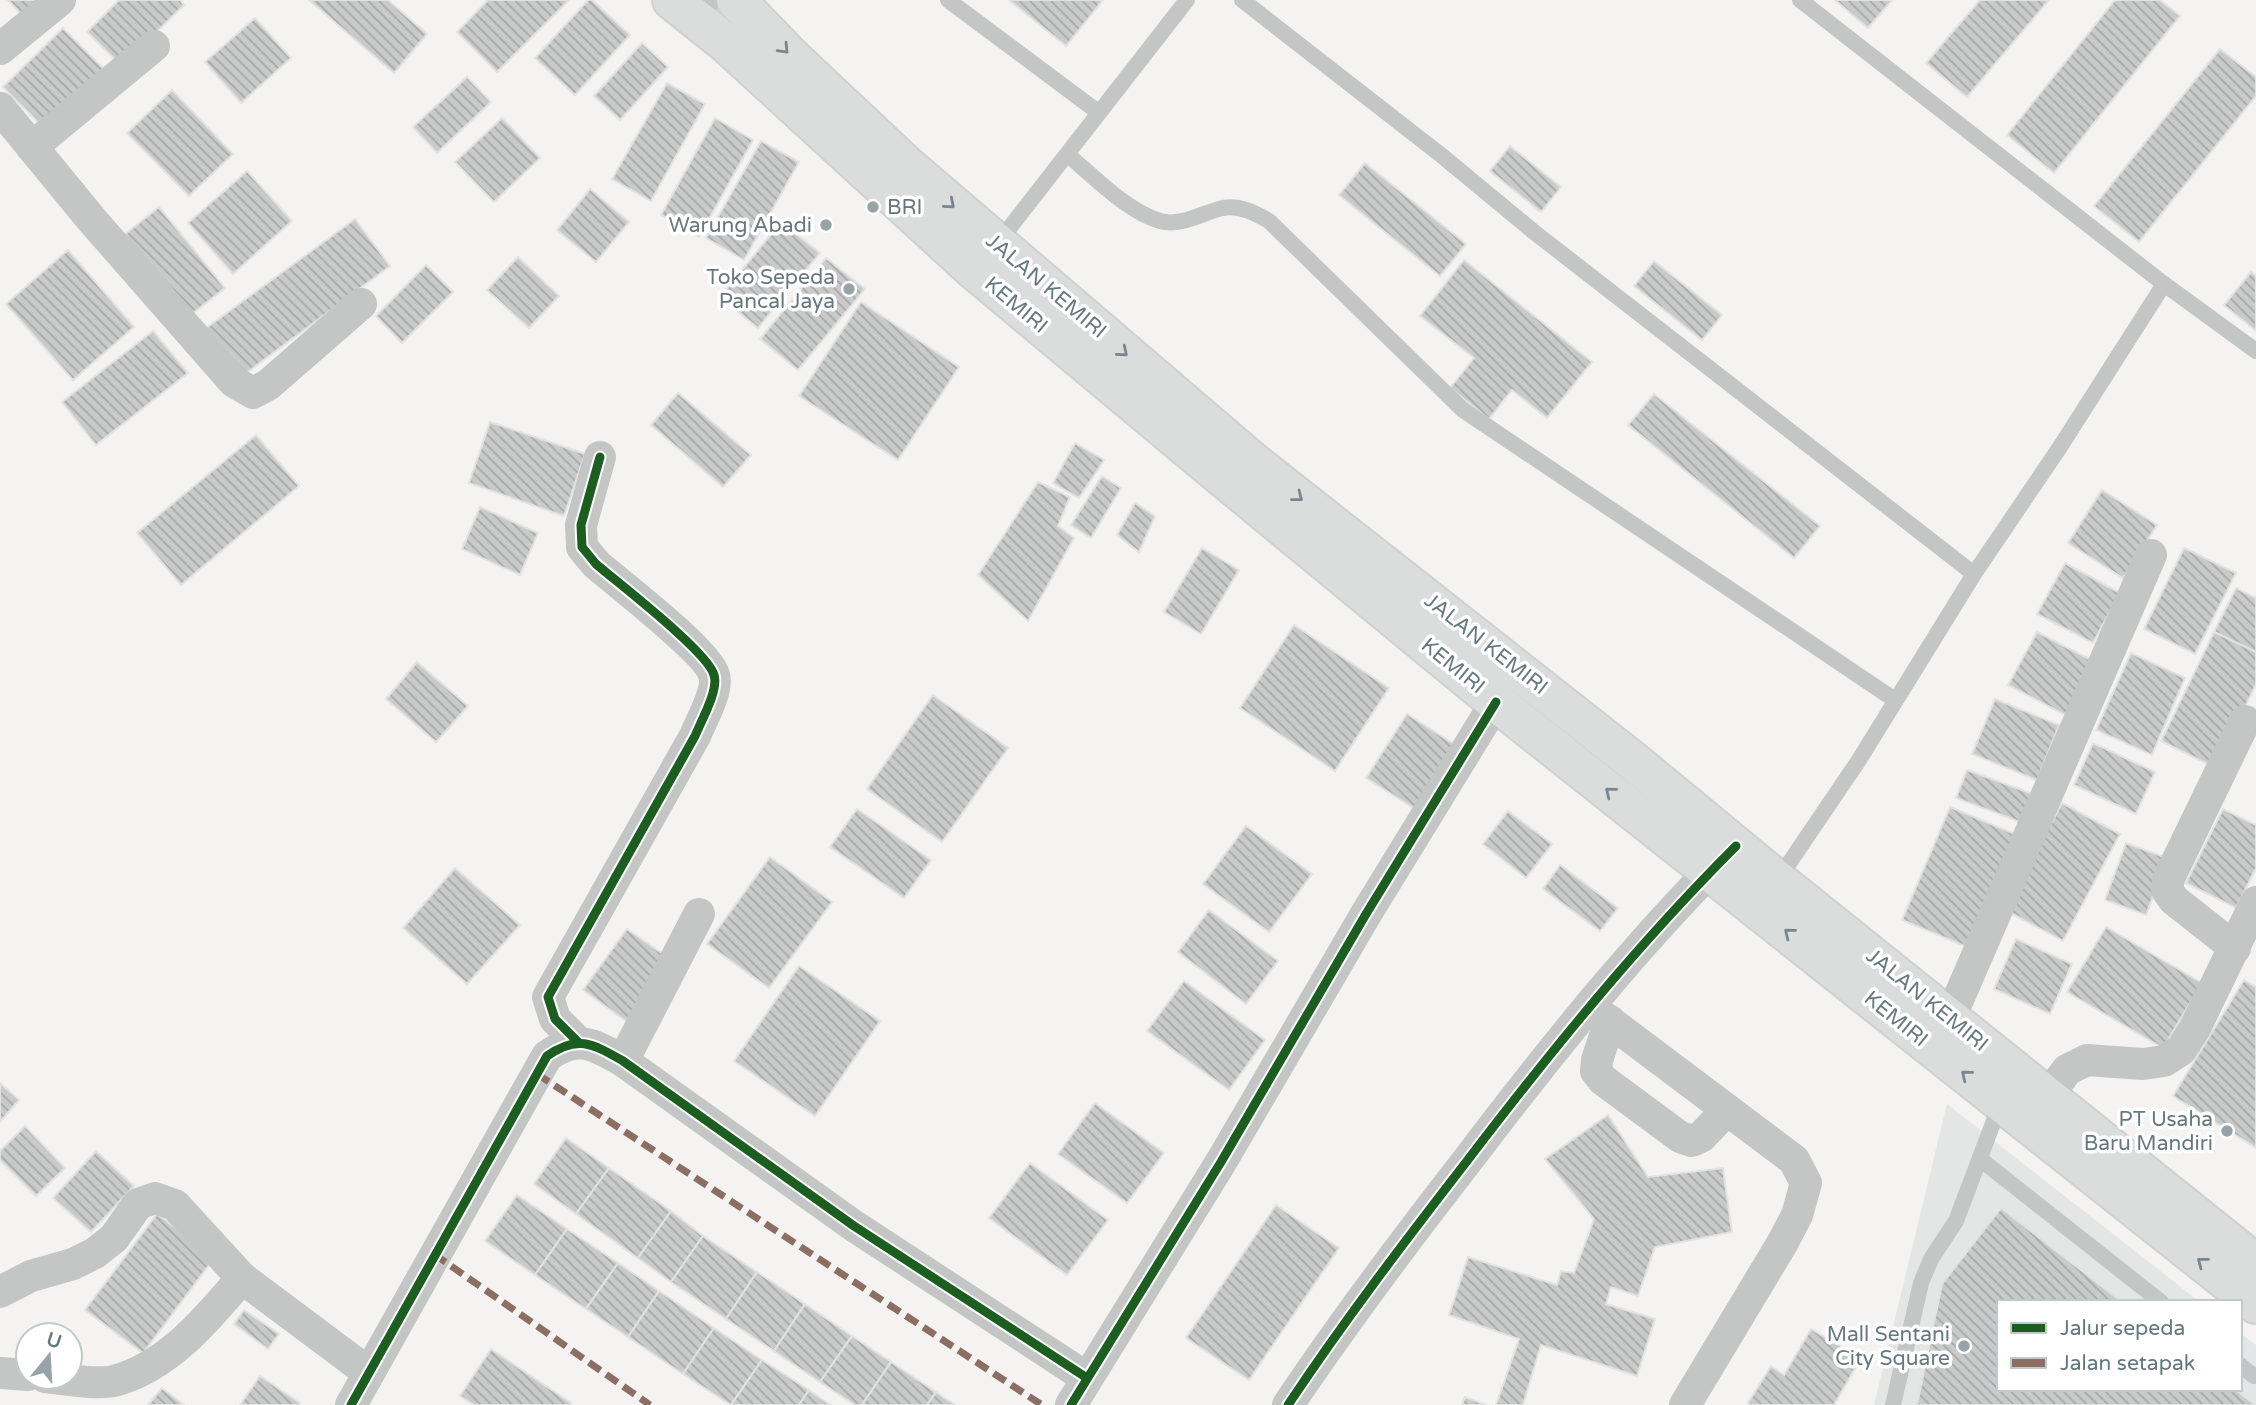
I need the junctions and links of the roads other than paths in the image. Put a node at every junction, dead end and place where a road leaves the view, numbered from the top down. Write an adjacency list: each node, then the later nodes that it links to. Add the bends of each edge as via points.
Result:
1 (60, 0): 9 (street)
2 (736, 0): 14 (highway, JALAN KEMIRI, one-way to 14, via 907,166)
3 (948, 0): 11 (lane)
4 (1187, 0): 11 (lane)
5 (1242, 0): 20 (lane)
6 (1800, 0): 15 (lane)
7 (695, 7): 14 (highway, KEMIRI)
8 (154, 46): 12 (street)
9 (0, 49)
10 (0, 108): 12 (street)
11 (1098, 112): 13 (lane)
12 (32, 147): 16 (street, via 234,382 253,393)
13 (1068, 155): 14 (lane); 21 (lane, via 1139,213 1163,222 1183,221 1225,207 1249,210 1269,221 1463,410)
14 (985, 257): 22 (highway, KEMIRI); 24 (highway, JALAN KEMIRI, one-way to 24, via 1580,719)
15 (2164, 284): 17 (lane); 20 (lane)
16 (361, 303)
17 (2256, 351)
18 (600, 457): 31 (street, via 581,525 582,547 702,655 715,676 712,697 695,736 548,997 555,1018)
19 (2151, 555): 30 (street)
20 (1974, 574): 21 (lane)
21 (1895, 700): 25 (lane)
22 (1496, 702): 24 (highway, KEMIRI, one-way to 22); 43 (street, via 1222,1162)
23 (2245, 721): 28 (street, via 2167,890)
24 (1723, 859): 25 (highway, JALAN KEMIRI); 29 (street)
25 (1767, 894): 30 (highway, JALAN KEMIRI); 34 (highway, KEMIRI, one-way to 25)
26 (2256, 902): 28 (street)
27 (699, 914): 32 (street)
28 (2235, 948): 33 (street, via 2180,1050 2164,1061 2087,1060 2067,1070)
29 (1600, 1014): 35 (street); 35 (street, via 1596,1071 1603,1080 1692,1141); 47 (street, via 1519,1092 1383,1270)
30 (1950, 1018): 33 (highway, JALAN KEMIRI)
31 (579, 1043): 32 (street, via 599,1047); 42 (street, via 563,1045 547,1056)
32 (623, 1061): 43 (street, via 854,1226)
33 (2047, 1097): 37 (highway, JALAN KEMIRI)
34 (2001, 1102): 36 (lane); 41 (highway, KEMIRI, one-way to 34)
35 (1726, 1111): 48 (street, via 1794,1160 1806,1183 1783,1242)
36 (1980, 1159): 40 (lane); 49 (lane, via 1956,1221 1921,1283)
37 (2256, 1264)
38 (242, 1278): 39 (street, via 175,1205 155,1198 138,1204 114,1238 95,1253); 42 (street); 44 (street, via 197,1329 155,1363 113,1381)
39 (0, 1292)
40 (2158, 1300)
41 (2256, 1304)
42 (369, 1373): 45 (street)
43 (1087, 1378): 46 (street)
44 (84, 1379)
45 (351, 1405)
46 (1071, 1405)
47 (1288, 1405)
48 (1685, 1405)
49 (1893, 1405)

